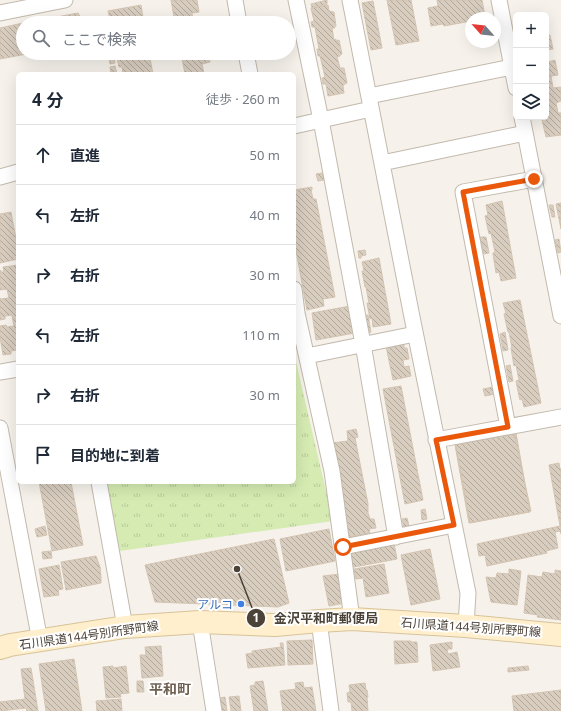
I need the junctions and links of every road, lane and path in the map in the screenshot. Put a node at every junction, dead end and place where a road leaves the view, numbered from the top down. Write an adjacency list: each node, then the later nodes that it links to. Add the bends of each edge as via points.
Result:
1 (65, 0): 6 (street)
2 (235, 0): 7 (street)
3 (296, 0): 13 (street)
4 (350, 0): 12 (street)
5 (499, 0): 9 (street)
6 (0, 13)
7 (238, 16)
8 (247, 60): 10 (street)
9 (512, 67): 11 (street); 12 (street)
10 (250, 72)
11 (515, 84)
12 (370, 102): 13 (street); 17 (street)
13 (321, 120): 15 (street); 24 (street)
14 (523, 120): 16 (street)
15 (296, 126)
16 (525, 133): 17 (street); 20 (street)
17 (382, 164): 23 (street)
18 (16, 173): 19 (street)
19 (0, 177)
20 (534, 179): 22 (street); 29 (street, via 463,192)
21 (296, 314): 25 (street)
22 (561, 316)
23 (415, 334): 24 (street); 31 (street)
24 (363, 344): 25 (street); 34 (street)
25 (307, 356): 35 (street, via 332,472)
26 (16, 370): 27 (street)
27 (0, 372)
28 (561, 417): 29 (street)
29 (508, 427): 31 (street)
30 (0, 428): 42 (street)
31 (436, 440): 33 (street)
32 (99, 484): 40 (street)
33 (454, 525): 34 (street); 39 (street, via 468,593)
34 (396, 537): 35 (street)
35 (343, 547): 36 (street)
36 (352, 619): 37 (main road, 石川県道144号別所野町線); 39 (main road, 石川県道144号別所野町線)
37 (319, 621): 38 (main road, 石川県道144号別所野町線, via 276,625); 45 (street)
38 (200, 622): 40 (main road, 石川県道144号別所野町線); 44 (street)
39 (466, 626): 41 (main road, 石川県道144号別所野町線)
40 (125, 627): 42 (main road, 石川県道144号別所野町線)
41 (561, 635)
42 (40, 641): 43 (main road, 石川県道144号別所野町線)
43 (0, 648)
44 (214, 711)
45 (331, 711)

